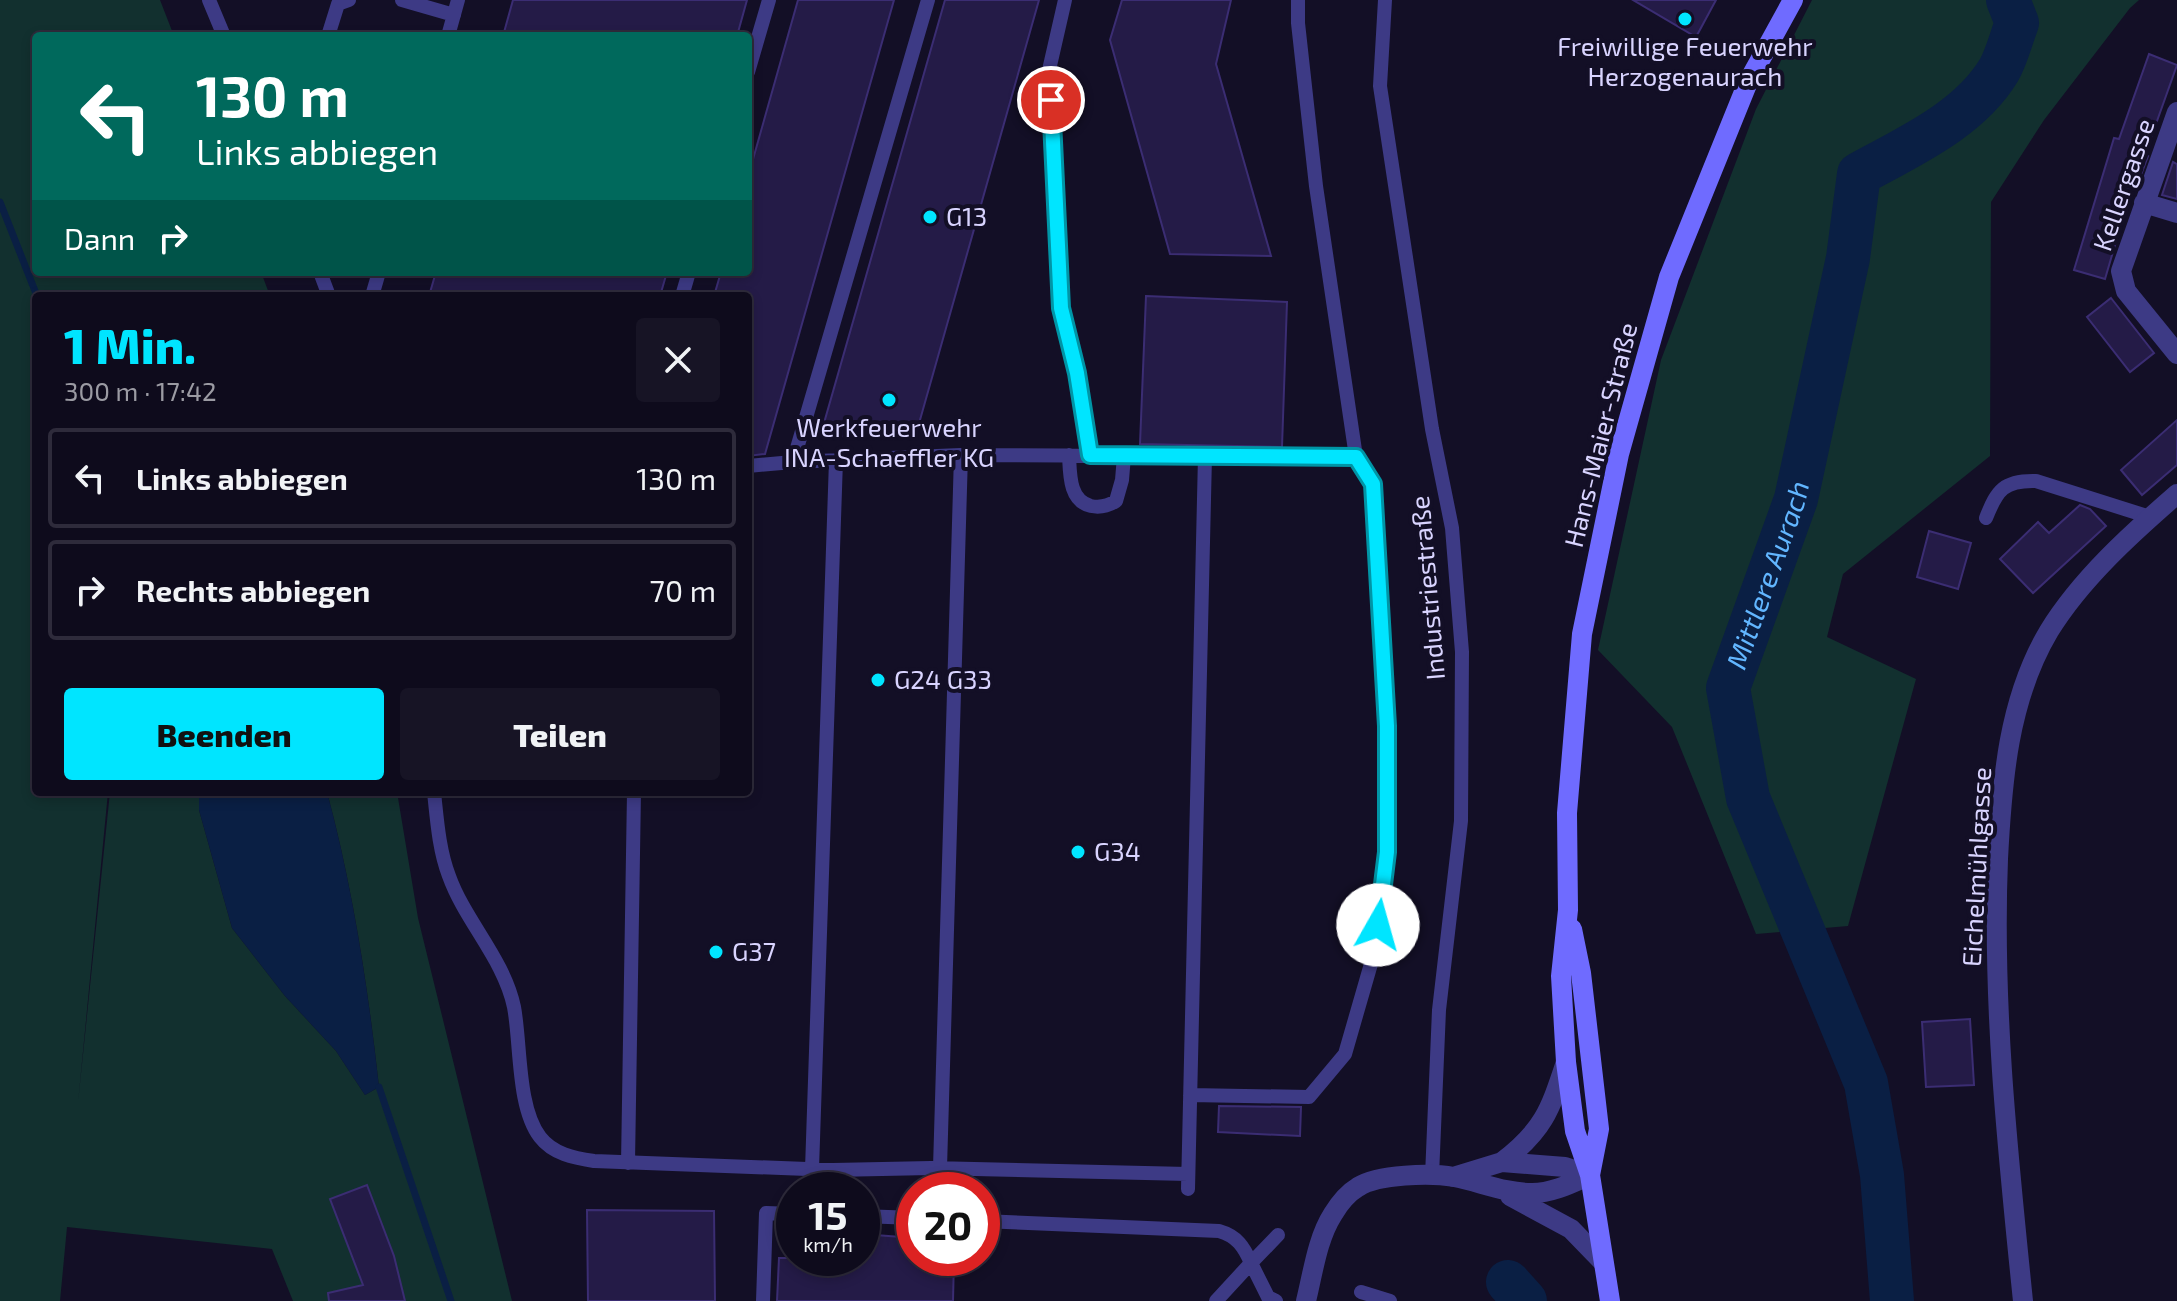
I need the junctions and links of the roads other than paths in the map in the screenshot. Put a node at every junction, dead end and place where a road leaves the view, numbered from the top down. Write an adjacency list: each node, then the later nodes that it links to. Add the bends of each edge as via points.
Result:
1 (209, 0): 11 (lane)
2 (349, 0): 12 (lane, via 338,4)
3 (402, 0): 10 (lane)
4 (769, 0): 14 (lane)
5 (928, 0): 26 (lane)
6 (1065, 0): 21 (lane, via 1049,70 1061,308)
7 (1298, 0): 24 (lane, via 1316,186)
8 (1385, 0): 41 (lane, Industriestraße, via 1380,86 1452,528 1462,652 1461,821 1439,1010)
9 (1793, 0): 33 (street, Hans-Maier-Straße, via 1748,82 1669,277 1619,454 1582,634 1567,813)
10 (456, 8): 13 (lane)
11 (222, 32)
12 (329, 32)
13 (449, 32)
14 (752, 58)
15 (2177, 112): 16 (street, Kellergasse)
16 (2144, 203): 17 (street); 18 (street, Kellergasse, via 2121,271 2126,291)
17 (2177, 213)
18 (2177, 354)
19 (961, 455): 20 (lane); 25 (lane); 38 (lane)
20 (1069, 455): 21 (lane); 22 (lane, via 1076,496 1094,506 1116,501)
21 (1090, 455): 22 (lane)
22 (1124, 456): 23 (lane)
23 (1205, 456): 24 (lane); 35 (lane)
24 (1356, 457): 35 (lane, via 1373,484 1387,726 1387,852 1375,950 1345,1054 1309,1097)
25 (836, 460): 26 (lane); 39 (lane)
26 (793, 462): 27 (lane)
27 (752, 466)
28 (2177, 494): 29 (street, Eichelmühlgasse)
29 (2150, 517): 30 (lane, via 2036,481 2021,481 1995,495); 56 (street, Eichelmühlgasse, via 2071,600 2049,632 2017,702 2009,742 1995,920 2004,1111)
30 (1986, 518)
31 (434, 796): 37 (lane, via 449,877 513,1003 522,1085 539,1136 569,1157)
32 (634, 796): 37 (lane)
33 (1568, 910): 34 (street, Hans-Maier-Straße, via 1561,976); 40 (street, Hans-Maier-Straße, via 1581,973 1599,1129)
34 (1566, 1062): 36 (street, via 1540,1127); 40 (street, Hans-Maier-Straße, via 1575,1131)
35 (1190, 1095): 38 (lane, via 1188,1182)
36 (1502, 1162): 40 (street, via 1565,1167); 42 (street)
37 (628, 1163): 39 (lane)
38 (940, 1168): 39 (lane)
39 (812, 1169)
40 (1590, 1175): 43 (street, via 1544,1192); 47 (street, Hans-Maier-Straße)
41 (1432, 1176): 42 (street); 53 (street, via 1369,1183 1343,1200 1322,1240)
42 (1453, 1177): 43 (street)
43 (1495, 1189): 47 (street, via 1571,1229)
44 (776, 1213): 50 (lane, via 766,1213)
45 (1000, 1222): 48 (lane, via 1228,1234 1240,1242)
46 (1278, 1235): 48 (lane)
47 (1603, 1262): 55 (street, Hans-Maier-Straße)
48 (1251, 1263): 51 (lane); 52 (lane, via 1268,1297)
49 (1361, 1292): 54 (lane)
50 (763, 1301)
51 (1216, 1301)
52 (1276, 1301)
53 (1306, 1301)
54 (1390, 1301)
55 (1610, 1301)
56 (2023, 1301)

